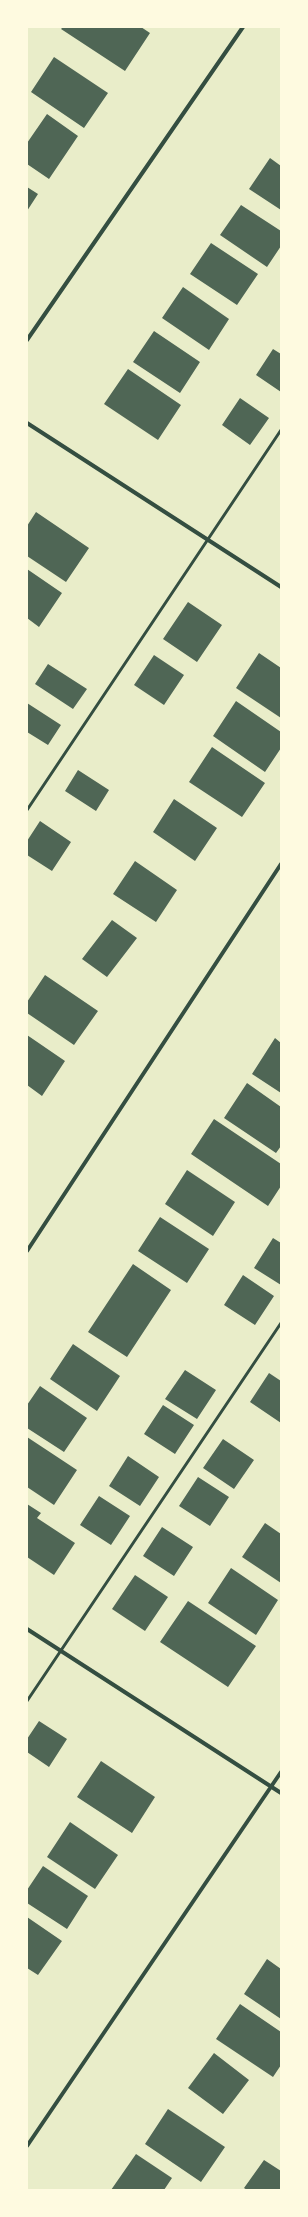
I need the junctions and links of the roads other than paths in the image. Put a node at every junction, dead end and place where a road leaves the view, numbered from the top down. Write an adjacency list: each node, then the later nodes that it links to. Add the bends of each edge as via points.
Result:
1 (243, 27): 2 (street)
2 (27, 340)
3 (27, 423): 5 (street)
4 (281, 430): 5 (lane)
5 (208, 540): 6 (street); 7 (lane)
6 (281, 587)
7 (27, 810)
8 (281, 864): 9 (street)
9 (27, 1251)
10 (281, 1323): 12 (lane)
11 (27, 1629): 12 (street)
12 (61, 1651): 13 (lane); 15 (street)
13 (27, 1701)
14 (281, 1772): 15 (street)
15 (271, 1787): 16 (street); 17 (street)
16 (281, 1793)
17 (27, 2146)

